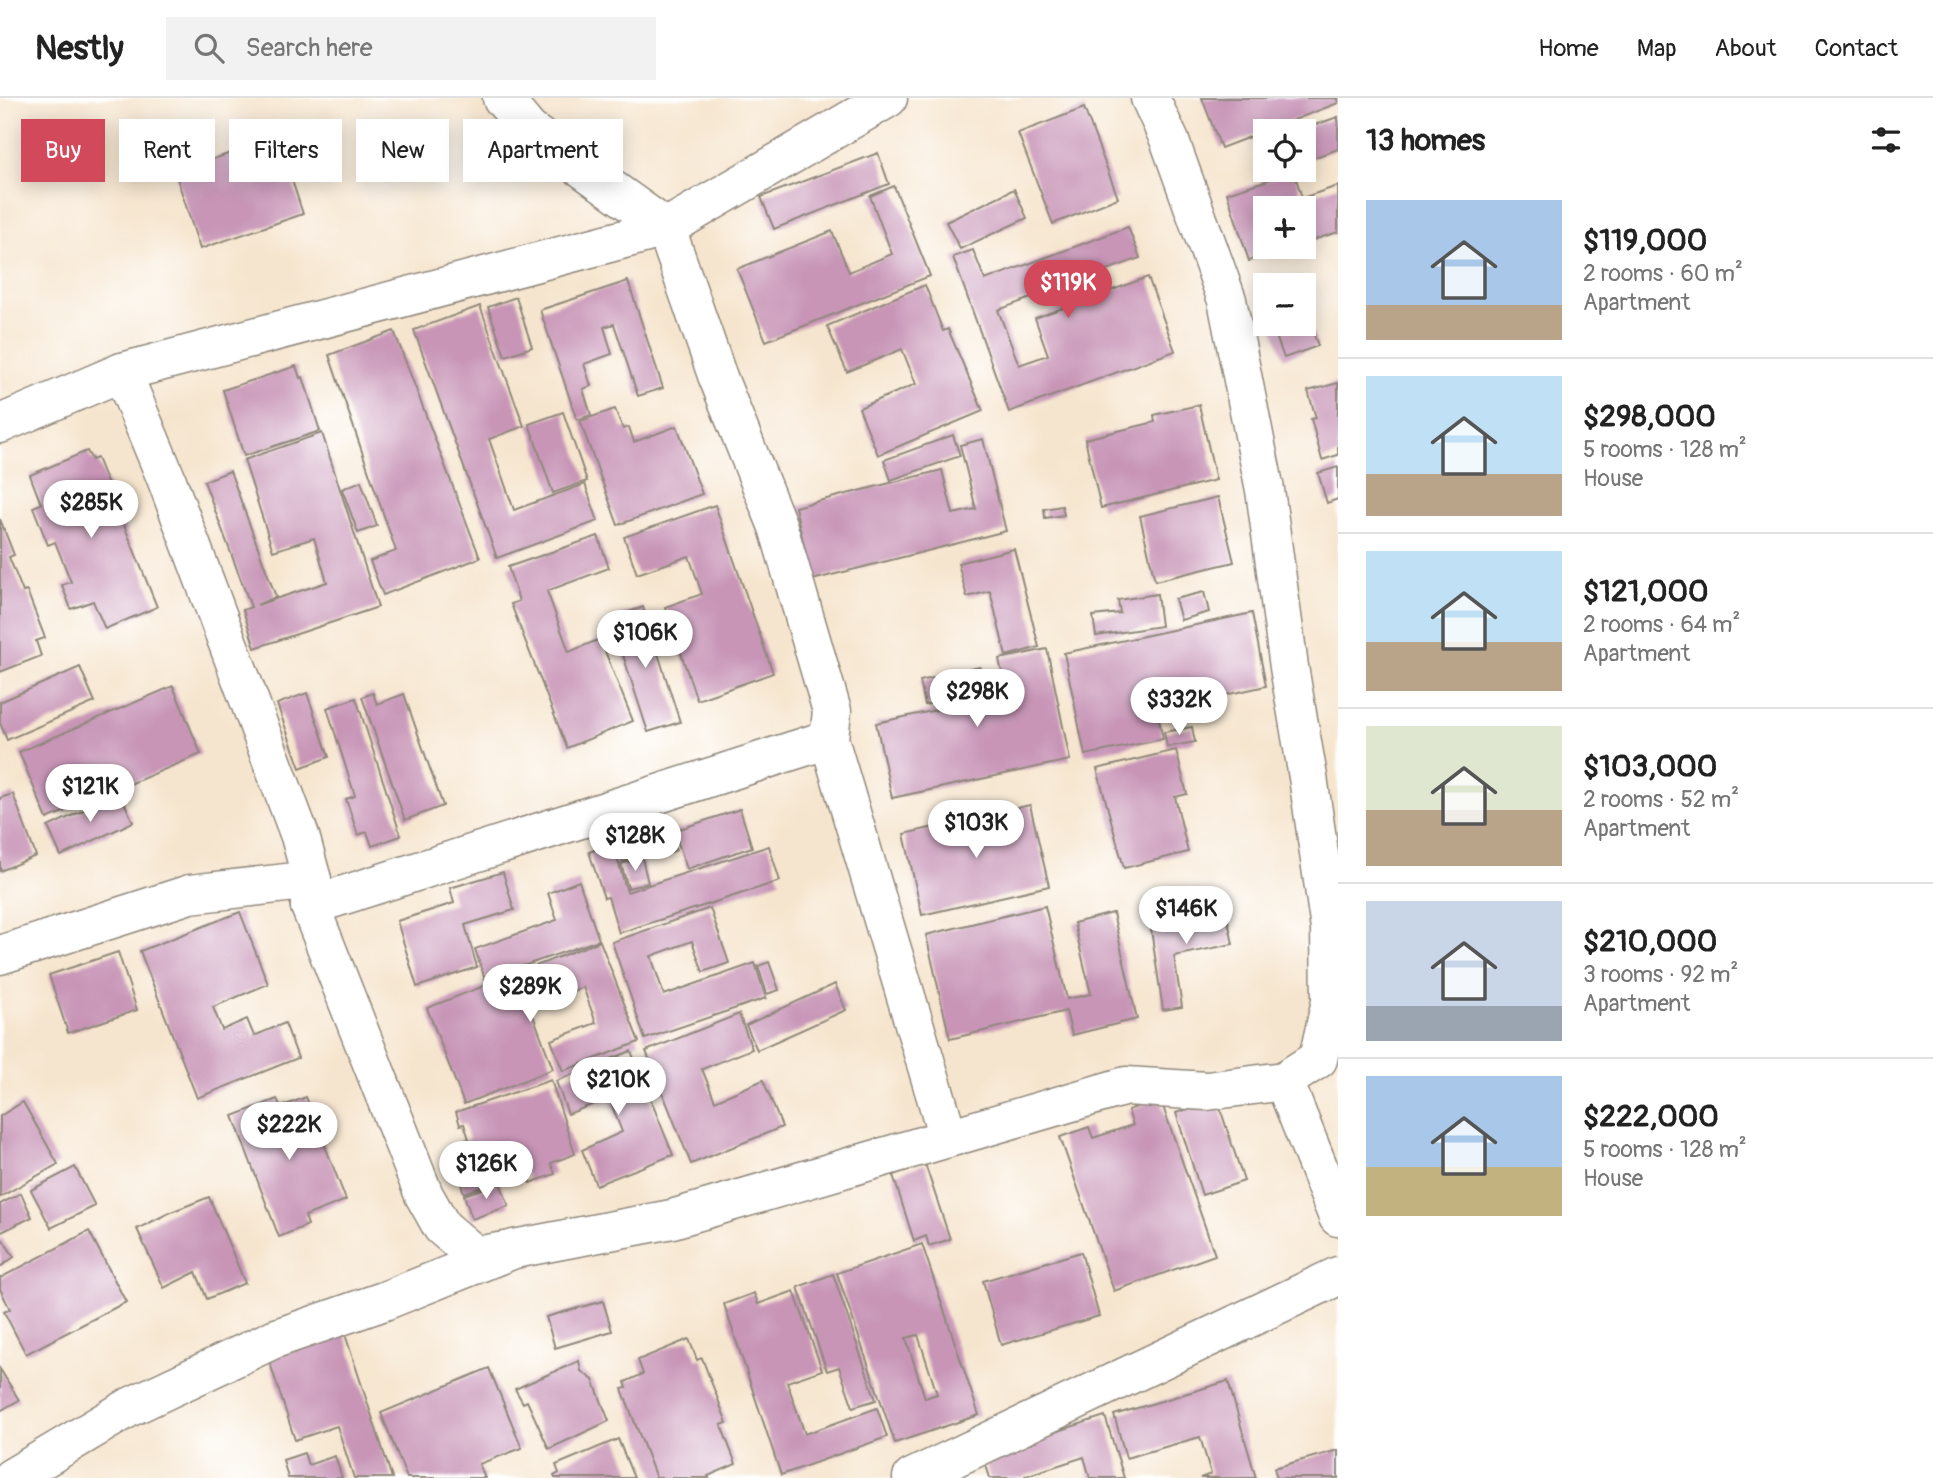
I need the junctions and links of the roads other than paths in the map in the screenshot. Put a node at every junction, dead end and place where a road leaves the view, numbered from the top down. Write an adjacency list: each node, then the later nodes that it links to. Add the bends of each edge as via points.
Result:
1 (502, 98): 4 (street, via 529,130)
2 (888, 98): 4 (street)
3 (1150, 98): 10 (street, via 1227,300 1265,490 1330,929 1331,1001 1318,1059)
4 (666, 228): 5 (street); 7 (street, via 717,375 778,527 832,711)
5 (122, 372): 6 (street); 8 (street, via 300,835)
6 (0, 424)
7 (829, 739): 8 (street); 11 (street)
8 (311, 893): 9 (street, via 190,894); 13 (street, via 434,1214 442,1227 476,1256)
9 (0, 955)
10 (1284, 1081): 11 (street, via 1207,1091 1126,1086); 12 (street)
11 (948, 1137): 13 (street, via 672,1219)
12 (1338, 1217)
13 (514, 1249): 16 (street, via 274,1339 130,1407)
14 (1338, 1276): 15 (street)
15 (921, 1477)
16 (11, 1478)

